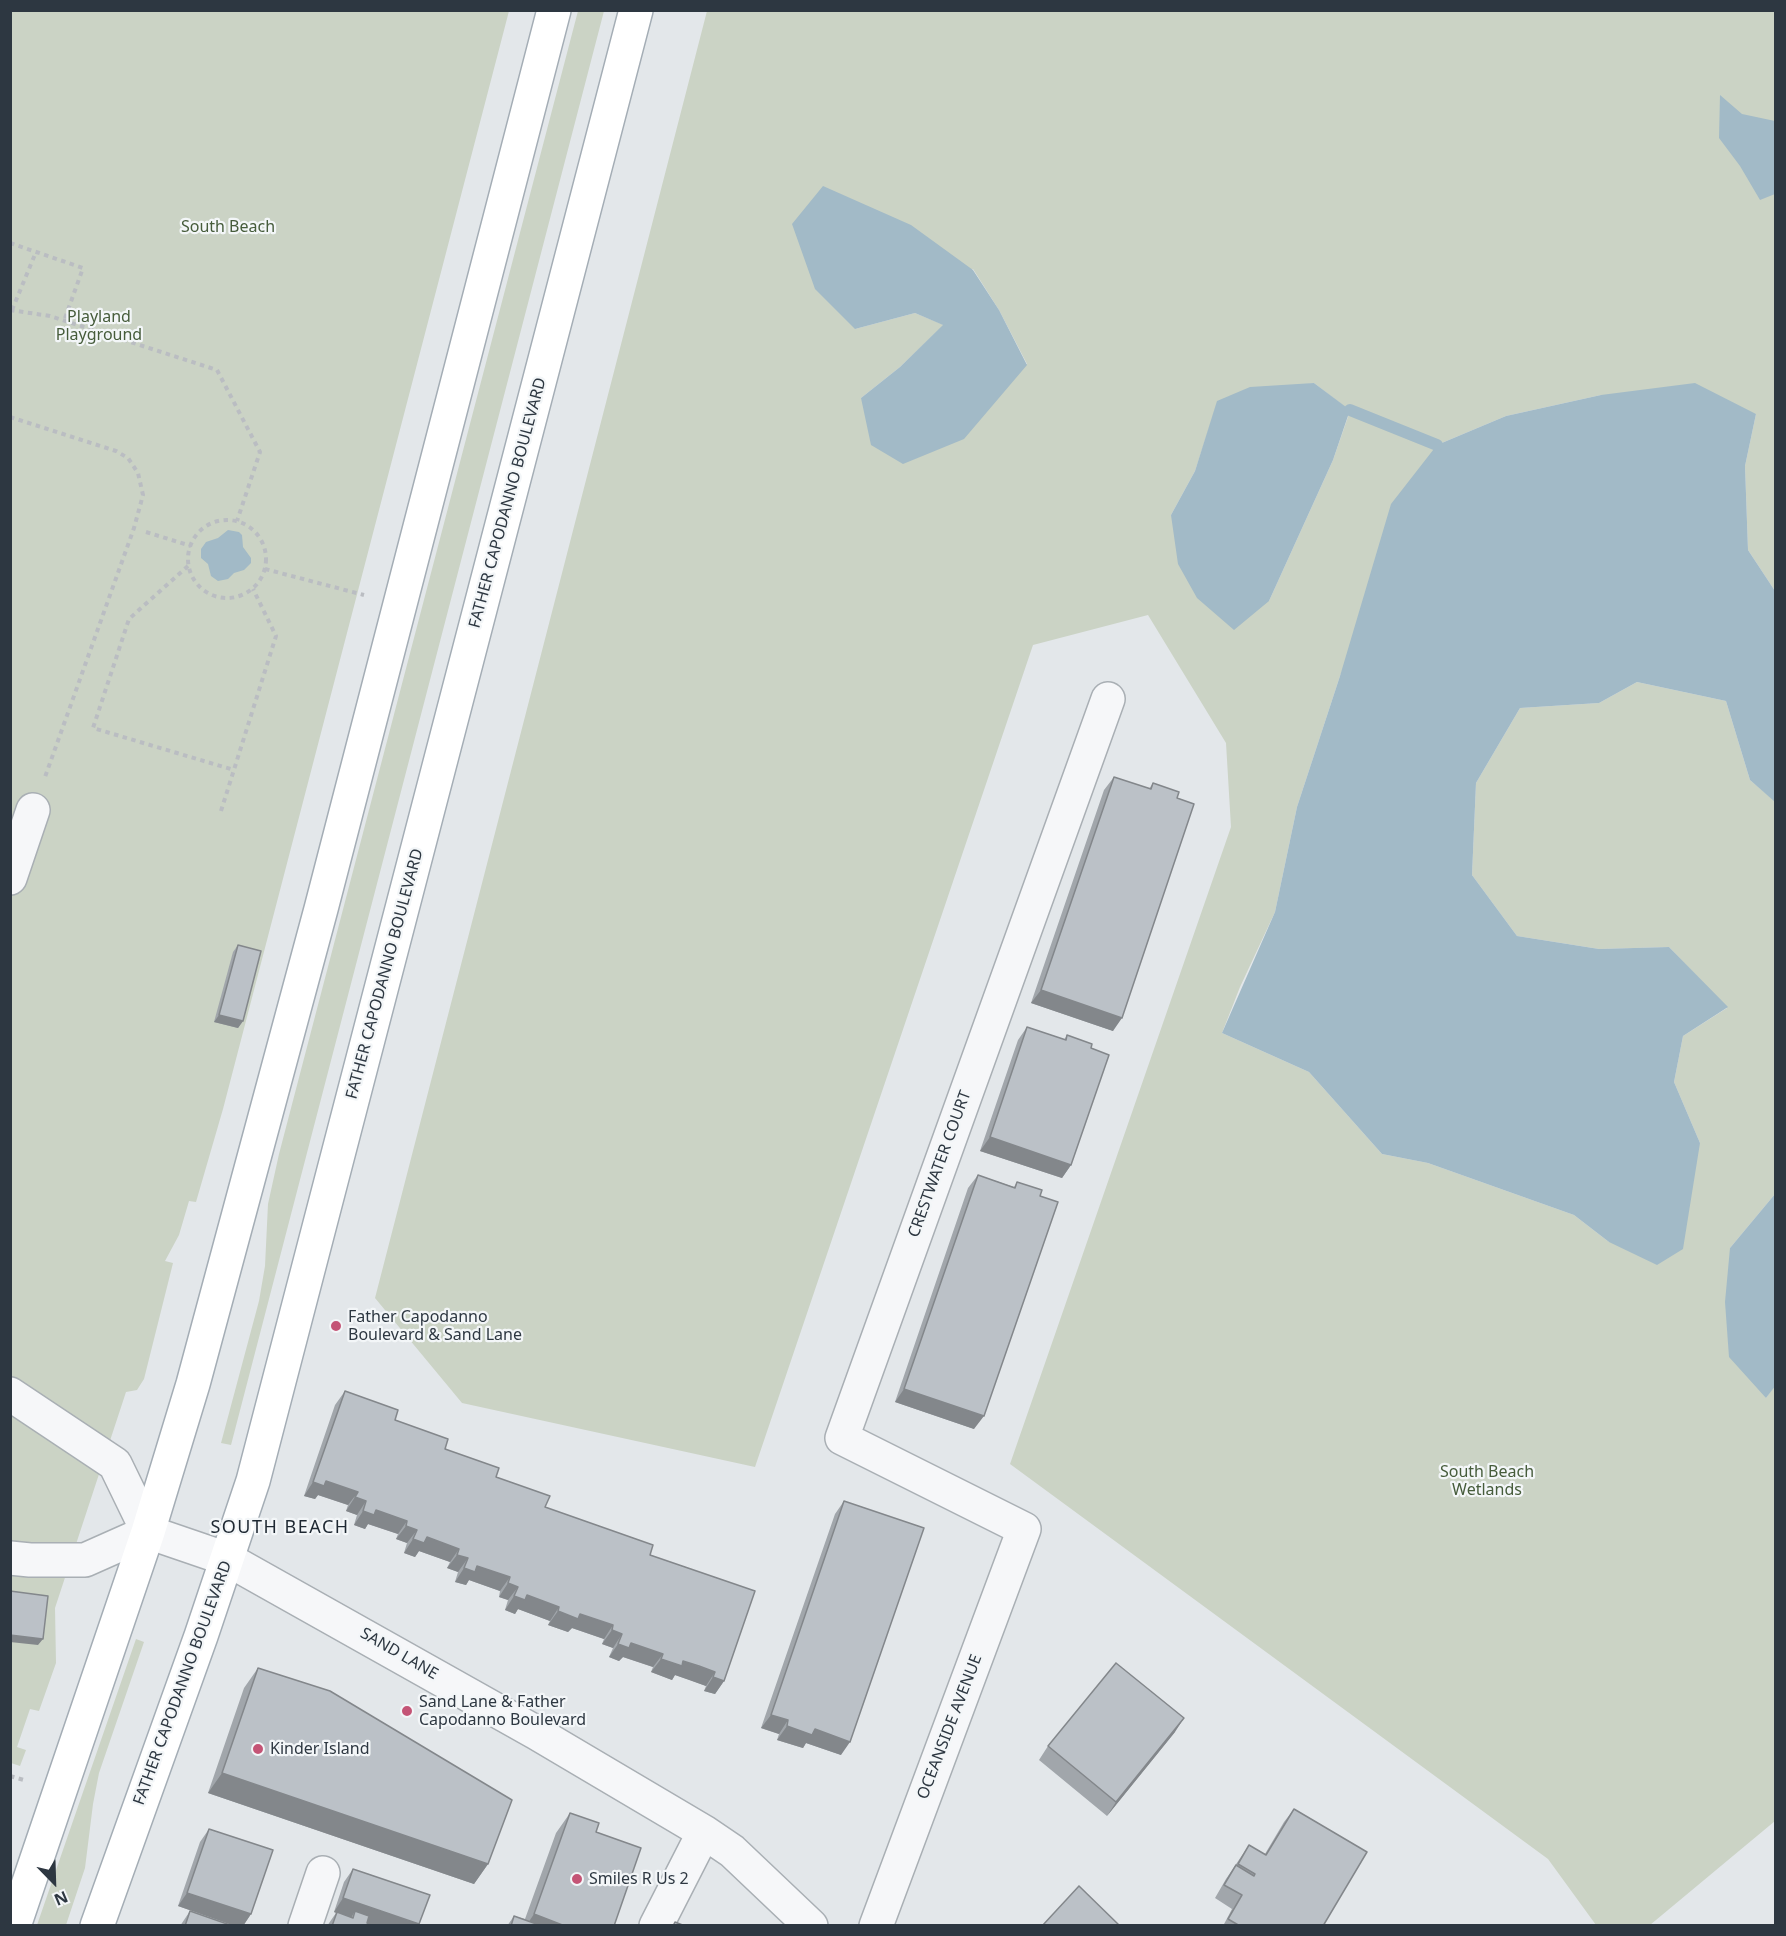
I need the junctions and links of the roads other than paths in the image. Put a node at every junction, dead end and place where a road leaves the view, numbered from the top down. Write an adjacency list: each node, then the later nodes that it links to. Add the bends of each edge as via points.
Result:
1 (554, 10): 8 (main road, via 262,1129 193,1384)
2 (636, 10): 10 (main road, FATHER CAPODANNO BOULEVARD, via 253,1481)
3 (1108, 699): 7 (street, CRESTWATER COURT, via 842,1438)
4 (33, 810): 5 (street)
5 (10, 878)
6 (10, 1394): 8 (street, via 115,1464)
7 (1024, 1529): 18 (street, OCEANSIDE AVENUE)
8 (148, 1532): 9 (street, via 85,1560); 10 (street, SAND LANE); 13 (main road)
9 (10, 1558)
10 (228, 1559): 11 (street, SAND LANE, via 536,1732); 14 (main road, FATHER CAPODANNO BOULEVARD)
11 (704, 1832): 16 (street); 17 (street, SAND LANE, via 732,1851)
12 (323, 1873): 15 (street)
13 (14, 1926)
14 (97, 1926)
15 (305, 1926)
16 (656, 1926)
17 (811, 1926)
18 (876, 1926)

